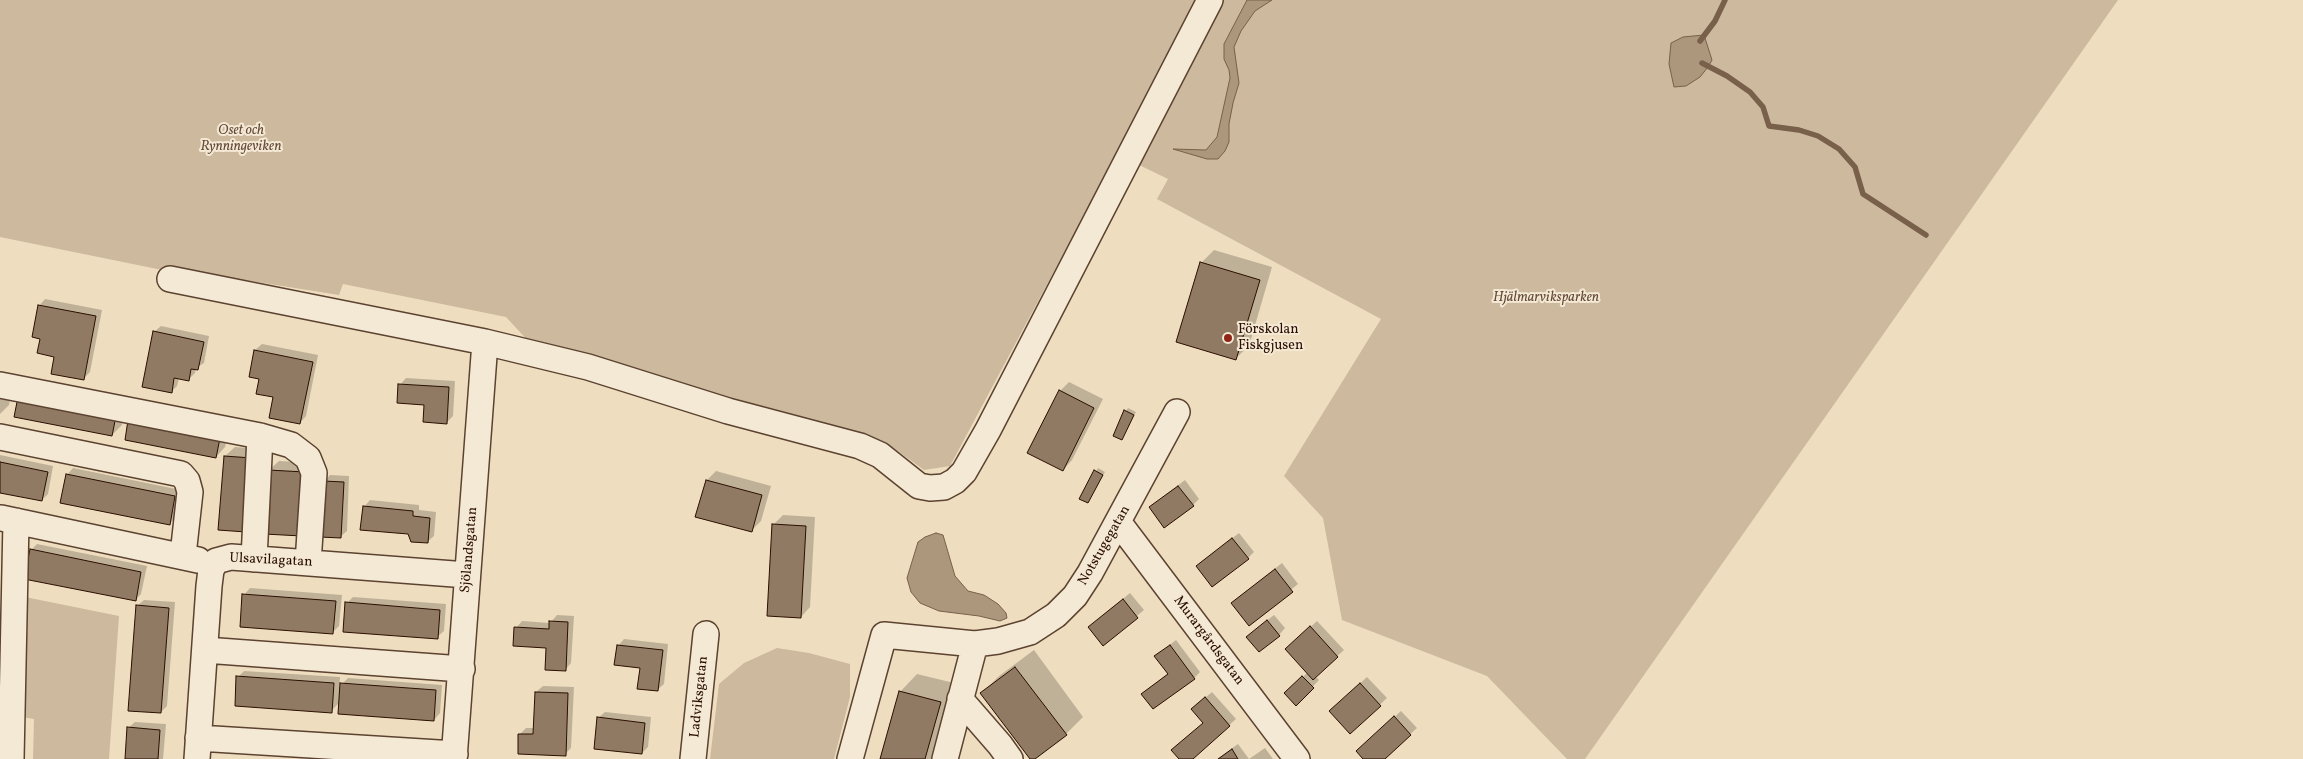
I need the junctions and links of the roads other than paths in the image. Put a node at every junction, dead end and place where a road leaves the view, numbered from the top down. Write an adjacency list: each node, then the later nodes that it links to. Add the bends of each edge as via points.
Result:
1 (1210, 0): 3 (street, via 988,430 964,472 950,484 930,488 919,486 880,455 860,446 728,411 588,367)
2 (170, 279): 3 (street)
3 (485, 342): 14 (street, Sjölandsgatan)
4 (0, 385): 6 (street)
5 (1177, 412): 9 (street, Notstugegatan)
6 (260, 436): 11 (street); 12 (street, via 291,445 308,458 311,465 314,473)
7 (0, 437): 10 (street, via 181,474 188,481 190,492)
8 (8, 519): 10 (street); 22 (street)
9 (1119, 523): 16 (street, Notstugegatan, via 1082,587 1056,615 1030,632); 27 (street, Murargårdsgatan)
10 (183, 555): 13 (street)
11 (254, 559): 12 (street, Ulsavilagatan); 13 (street, Ulsavilagatan, via 226,558)
12 (308, 563): 14 (street, Ulsavilagatan)
13 (213, 564): 17 (street, Ulsavilagatan)
14 (467, 575): 18 (street, Sjölandsgatan)
15 (706, 634): 23 (street, Ladviksgatan)
16 (975, 644): 19 (street); 24 (street, Notstugegatan, via 884,635)
17 (205, 650): 18 (street); 20 (street, Ulsavilagatan)
18 (462, 669): 21 (street, Sjölandsgatan)
19 (960, 699): 25 (street); 26 (street)
20 (197, 748): 21 (street)
21 (454, 757)
22 (11, 759)
23 (693, 759)
24 (850, 759)
25 (945, 759)
26 (1010, 759)
27 (1297, 759)

